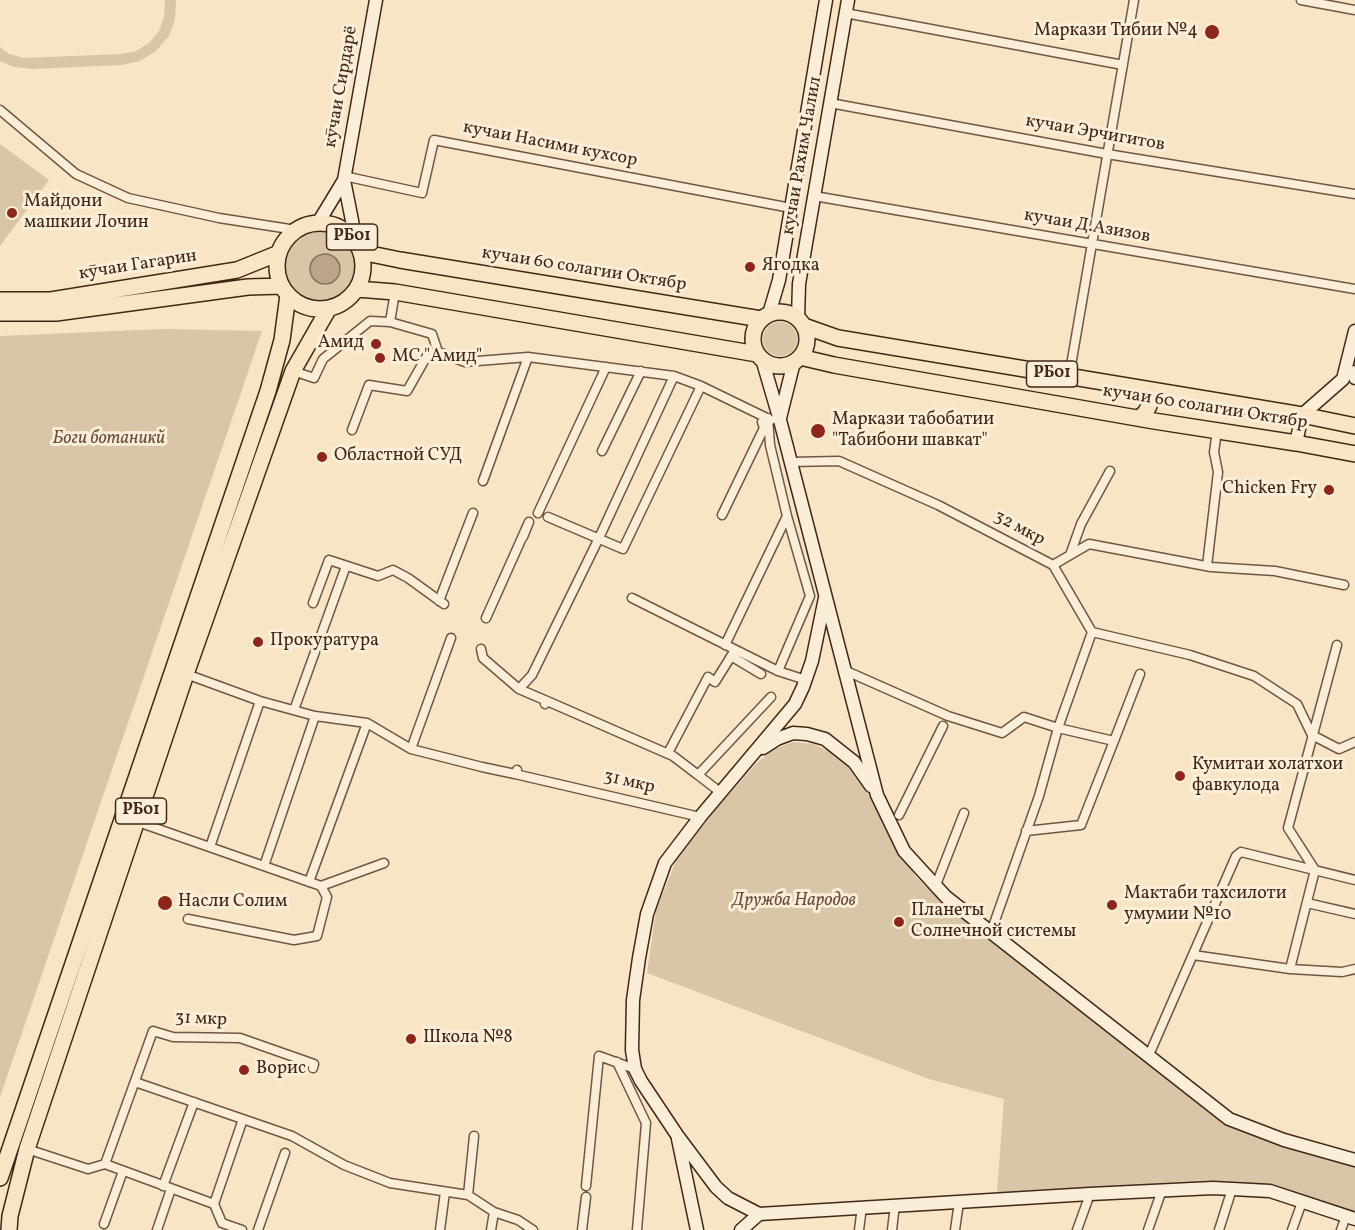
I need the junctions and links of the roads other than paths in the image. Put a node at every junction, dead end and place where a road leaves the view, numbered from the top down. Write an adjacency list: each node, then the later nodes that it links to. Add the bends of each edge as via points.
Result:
1 (376, 0): 12 (street, кӯчаи Сирдарё)
2 (826, 0): 15 (street, кучаи Рахим Чалил)
3 (848, 0): 7 (street, кучаи Рахим Чалил)
4 (1134, 0): 8 (street)
5 (1301, 0): 6 (street)
6 (1355, 10)
7 (845, 13): 8 (street); 9 (street, кучаи Рахим Чалил)
8 (1123, 65): 11 (street)
9 (830, 103): 11 (street, кучаи Эрчигитов); 14 (street, кучаи Рахим Чалил)
10 (0, 110): 17 (street, via 76,174 128,198)
11 (1107, 154): 13 (street, кучаи Эрчигитов); 18 (street)
12 (344, 178): 15 (street, кучаи Насими кухсор, via 422,193 434,140); 16 (street); 19 (street)
13 (1355, 194)
14 (814, 196): 18 (street, кучаи Д.Азизов); 30 (street, кучаи Рахим Чалил, via 799,284)
15 (791, 208): 28 (street, кучаи Рахим Чалил, via 779,280)
16 (318, 223): 17 (highway, РБ01); 19 (highway, РБ01, via 346,231)
17 (296, 230): 20 (highway)
18 (1092, 244): 21 (street, кучаи Д.Азизов); 41 (street)
19 (358, 246): 22 (highway, РБ01, via 363,271); 28 (highway, кучаи 60 солагии Октябр / РБ01, via 400,260)
20 (279, 253): 23 (highway, РБ01, via 278,275); 25 (highway, кӯчаи Гагарин, via 237,270 51,300)
21 (1355, 289)
22 (357, 290): 24 (highway, РБ01); 26 (highway, РБ01)
23 (285, 291): 26 (highway, via 297,303); 27 (highway, кӯчаи Гагарин, via 248,287 56,313); 137 (highway, РБ01, via 282,340 268,391)
24 (395, 291): 29 (street); 34 (highway, РБ01)
25 (0, 300)
26 (329, 309): 37 (highway, РБ01)
27 (0, 313)
28 (765, 316): 30 (highway, РБ01, via 784,312); 34 (highway, via 753,332)
29 (390, 322): 32 (street, via 432,334); 37 (street, via 370,321 322,359 315,378)
30 (801, 322): 35 (highway, via 807,342); 41 (highway, кучаи 60 солагии Октябр / РБ01, via 837,338)
31 (1355, 331): 46 (street, via 1342,379)
32 (438, 352): 33 (street, via 465,362); 50 (street, via 428,354 406,391 369,384)
33 (528, 357): 36 (street); 57 (street)
34 (759, 357): 35 (highway, РБ01, via 777,366); 48 (street)
35 (797, 360): 45 (highway, кучаи 60 солагии Октябр / РБ01); 48 (street)
36 (606, 367): 38 (street); 59 (street)
37 (293, 371): 82 (highway, РБ01)
38 (641, 371): 40 (street); 53 (street)
39 (1355, 372): 42 (street)
40 (674, 376): 43 (street); 64 (street)
41 (1074, 378): 44 (highway, кучаи 60 солагии Октябр / РБ01); 45 (highway, via 1070,392)
42 (1355, 378)
43 (701, 386): 48 (street); 64 (street, via 623,549)
44 (1143, 389): 46 (highway, кучаи 60 солагии Октябр / РБ01); 47 (highway, via 1149,406)
45 (1077, 407): 47 (highway, кучаи 60 солагии Октябр / РБ01)
46 (1302, 415): 49 (highway, РБ01); 52 (street)
47 (1138, 418): 51 (highway, кучаи 60 солагии Октябр / РБ01)
48 (772, 419): 55 (street); 60 (street); 61 (street, via 770,445)
49 (1355, 426)
50 (352, 430)
51 (1217, 431): 52 (highway, кучаи 60 солагии Октябр / РБ01); 68 (street, via 1214,452 1218,472)
52 (1296, 443): 54 (highway, кучаи 60 солагии Октябр / РБ01)
53 (602, 452)
54 (1355, 454)
55 (791, 462): 66 (street, 32 мкр, via 839,461 938,505); 71 (street)
56 (1110, 471): 65 (street, via 1081,524)
57 (483, 481)
58 (473, 513): 67 (street, via 442,602 393,570 378,576)
59 (538, 513)
60 (722, 515)
61 (787, 516): 76 (street); 80 (street, via 810,596)
62 (548, 517): 64 (street)
63 (523, 537): 73 (street, via 529,522)
64 (599, 538): 86 (street, via 532,675)
65 (1070, 555): 66 (street, 32 мкр); 68 (street, 32 мкр, via 1089,544)
66 (1053, 565): 74 (street)
67 (346, 566): 72 (street, via 329,560); 89 (street)
68 (1207, 566): 69 (street, 32 мкр, via 1275,572)
69 (1344, 585)
70 (632, 598): 76 (street)
71 (825, 598): 81 (street); 85 (street)
72 (313, 603)
73 (486, 618)
74 (1092, 632): 93 (street); 94 (street, via 1190,655 1254,676 1297,704)
75 (451, 638): 97 (street)
76 (725, 645): 79 (street)
77 (1337, 645): 94 (street)
78 (481, 649): 86 (street, via 483,658)
79 (733, 653): 80 (street); 83 (street); 98 (street, via 715,682 708,677)
80 (778, 670): 85 (street)
81 (844, 670): 93 (street, via 948,716 1002,733 1024,717); 102 (street)
82 (186, 674): 88 (street, 31 мкр); 106 (highway, РБ01)
83 (761, 674)
84 (1140, 674): 95 (street)
85 (806, 680): 99 (street, via 795,704)
86 (519, 689): 98 (street)
87 (771, 697): 100 (street)
88 (260, 700): 89 (street, 31 мкр); 108 (street)
89 (294, 710): 90 (street, 31 мкр)
90 (315, 716): 91 (street, 31 мкр); 110 (street)
91 (368, 723): 97 (street, 31 мкр); 113 (street)
92 (943, 726): 104 (street)
93 (1058, 728): 95 (street); 107 (street)
94 (1312, 735): 96 (street, via 1339,749); 111 (street, via 1288,828)
95 (1114, 741): 107 (street, via 1081,825)
96 (1355, 742)
97 (411, 749): 105 (street, 31 мкр)
98 (668, 753): 100 (street)
99 (750, 757): 101 (street); 102 (street, via 793,733 825,739 854,762)
100 (698, 775): 101 (street)
101 (720, 792): 105 (street)
102 (877, 795): 114 (street, via 904,851)
103 (964, 813): 114 (street)
104 (899, 814)
105 (700, 817): 126 (street, via 665,863 647,914 633,1000)
106 (138, 822): 108 (street); 132 (highway, РБ01)
107 (1026, 831): 119 (street)
108 (210, 847): 110 (street)
109 (384, 863): 115 (street)
110 (264, 866): 113 (street)
111 (1315, 870): 112 (street); 116 (street); 120 (street, via 1241,852)
112 (1355, 880)
113 (309, 882): 115 (street)
114 (936, 885): 119 (street)
115 (321, 886): 118 (street, via 327,897 317,936 294,940)
116 (1307, 903): 117 (street); 121 (street)
117 (1355, 914)
118 (188, 919)
119 (991, 932): 123 (street)
120 (1193, 955): 121 (street); 123 (street)
121 (1290, 969): 122 (street)
122 (1355, 969)
123 (1149, 1055): 134 (street, via 1229,1119)
124 (617, 1062): 126 (street); 138 (street, via 599,1056); 164 (street, via 646,1123)
125 (313, 1066): 127 (street, 31 мкр, via 240,1038 173,1037 153,1031)
126 (635, 1068): 130 (street)
127 (135, 1082): 128 (street); 135 (street, 31 мкр)
128 (194, 1102): 129 (street); 139 (street)
129 (243, 1119): 142 (street, via 292,1136 344,1165 390,1183); 148 (street)
130 (677, 1135): 152 (street, via 716,1187); 165 (street)
131 (474, 1136): 144 (street)
132 (27, 1149): 135 (street, via 88,1169); 156 (highway, РБ01)
133 (285, 1153): 159 (street)
134 (1355, 1160)
135 (105, 1164): 136 (street)
136 (123, 1171): 139 (street); 154 (street)
137 (0, 1178)
138 (586, 1186)
139 (167, 1187): 148 (street); 157 (street)
140 (1232, 1189): 141 (street); 147 (street, via 1270,1191); 172 (street)
141 (1162, 1190): 143 (street); 171 (street)
142 (445, 1192): 144 (street); 160 (street)
143 (1090, 1194): 146 (street); 170 (street)
144 (468, 1195): 151 (street)
145 (586, 1197): 163 (street)
146 (959, 1202): 149 (street); 169 (street)
147 (1302, 1202): 153 (street); 173 (street)
148 (214, 1204): 155 (street)
149 (895, 1205): 150 (street); 168 (street)
150 (862, 1207): 152 (street); 167 (street)
151 (494, 1212): 161 (street); 162 (street)
152 (759, 1214): 166 (street)
153 (1350, 1218): 174 (street)
154 (104, 1224)
155 (220, 1226): 158 (street)
156 (9, 1230)
157 (156, 1230)
158 (242, 1230)
159 (258, 1230)
160 (440, 1230)
161 (491, 1230)
162 (533, 1230)
163 (582, 1230)
164 (637, 1230)
165 (697, 1230)
166 (741, 1230)
167 (859, 1230)
168 (892, 1230)
169 (955, 1230)
170 (1077, 1230)
171 (1148, 1230)
172 (1219, 1230)
173 (1292, 1230)
174 (1341, 1230)

